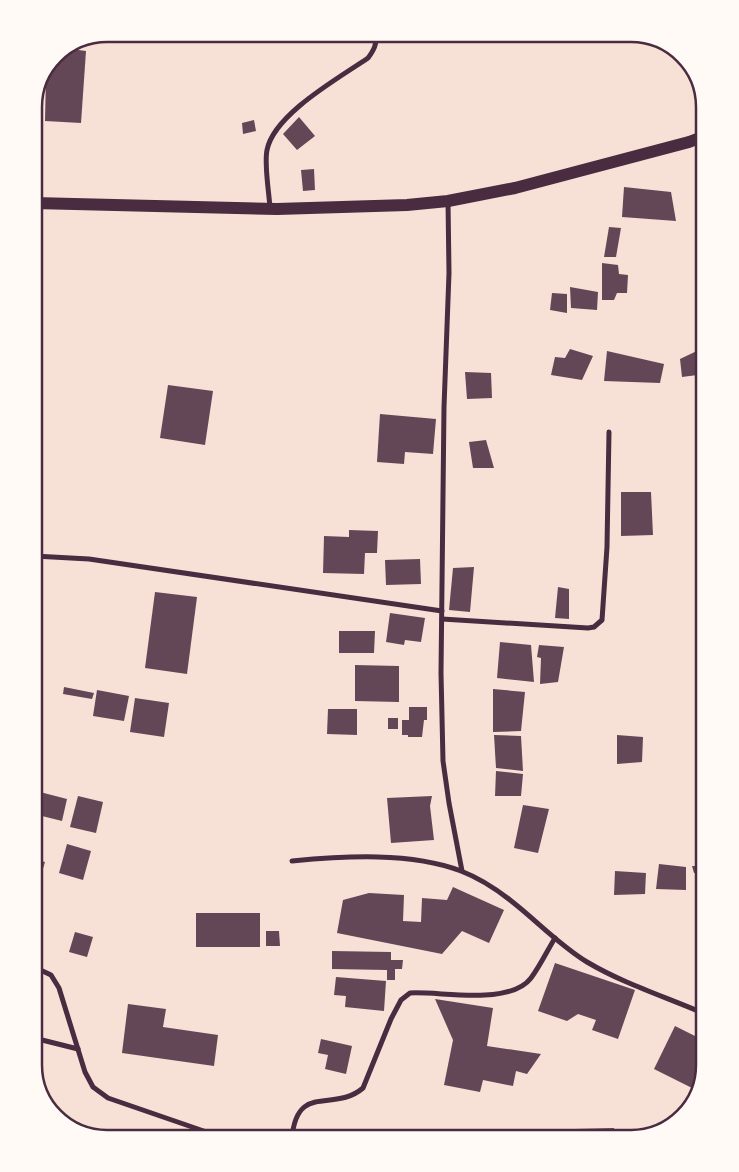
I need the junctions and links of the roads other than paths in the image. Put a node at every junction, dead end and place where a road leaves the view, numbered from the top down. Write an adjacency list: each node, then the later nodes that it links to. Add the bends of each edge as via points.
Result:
1 (376, 43): 5 (street, via 368,58 308,98 273,133 266,152)
2 (696, 139): 3 (main road, via 515,188)
3 (448, 201): 5 (main road); 8 (street)
4 (43, 203): 5 (main road)
5 (270, 208)
6 (609, 432): 9 (street, via 602,620 588,628)
7 (43, 556): 8 (street, via 88,559)
8 (442, 611): 9 (street)
9 (442, 619): 11 (street, via 443,760)
10 (292, 861): 11 (street, via 389,857)
11 (462, 871): 12 (street, via 510,900)
12 (555, 938): 14 (street, via 587,962 620,979); 18 (street, via 530,980 517,989 500,994 410,992 401,1000 391,1019 363,1088 355,1095 314,1102 303,1108 295,1118)
13 (42, 971): 16 (street, via 51,976 59,988)
14 (696, 1010)
15 (42, 1040): 16 (street)
16 (78, 1049): 17 (street, via 93,1087 108,1098)
17 (198, 1129)
18 (293, 1129)

